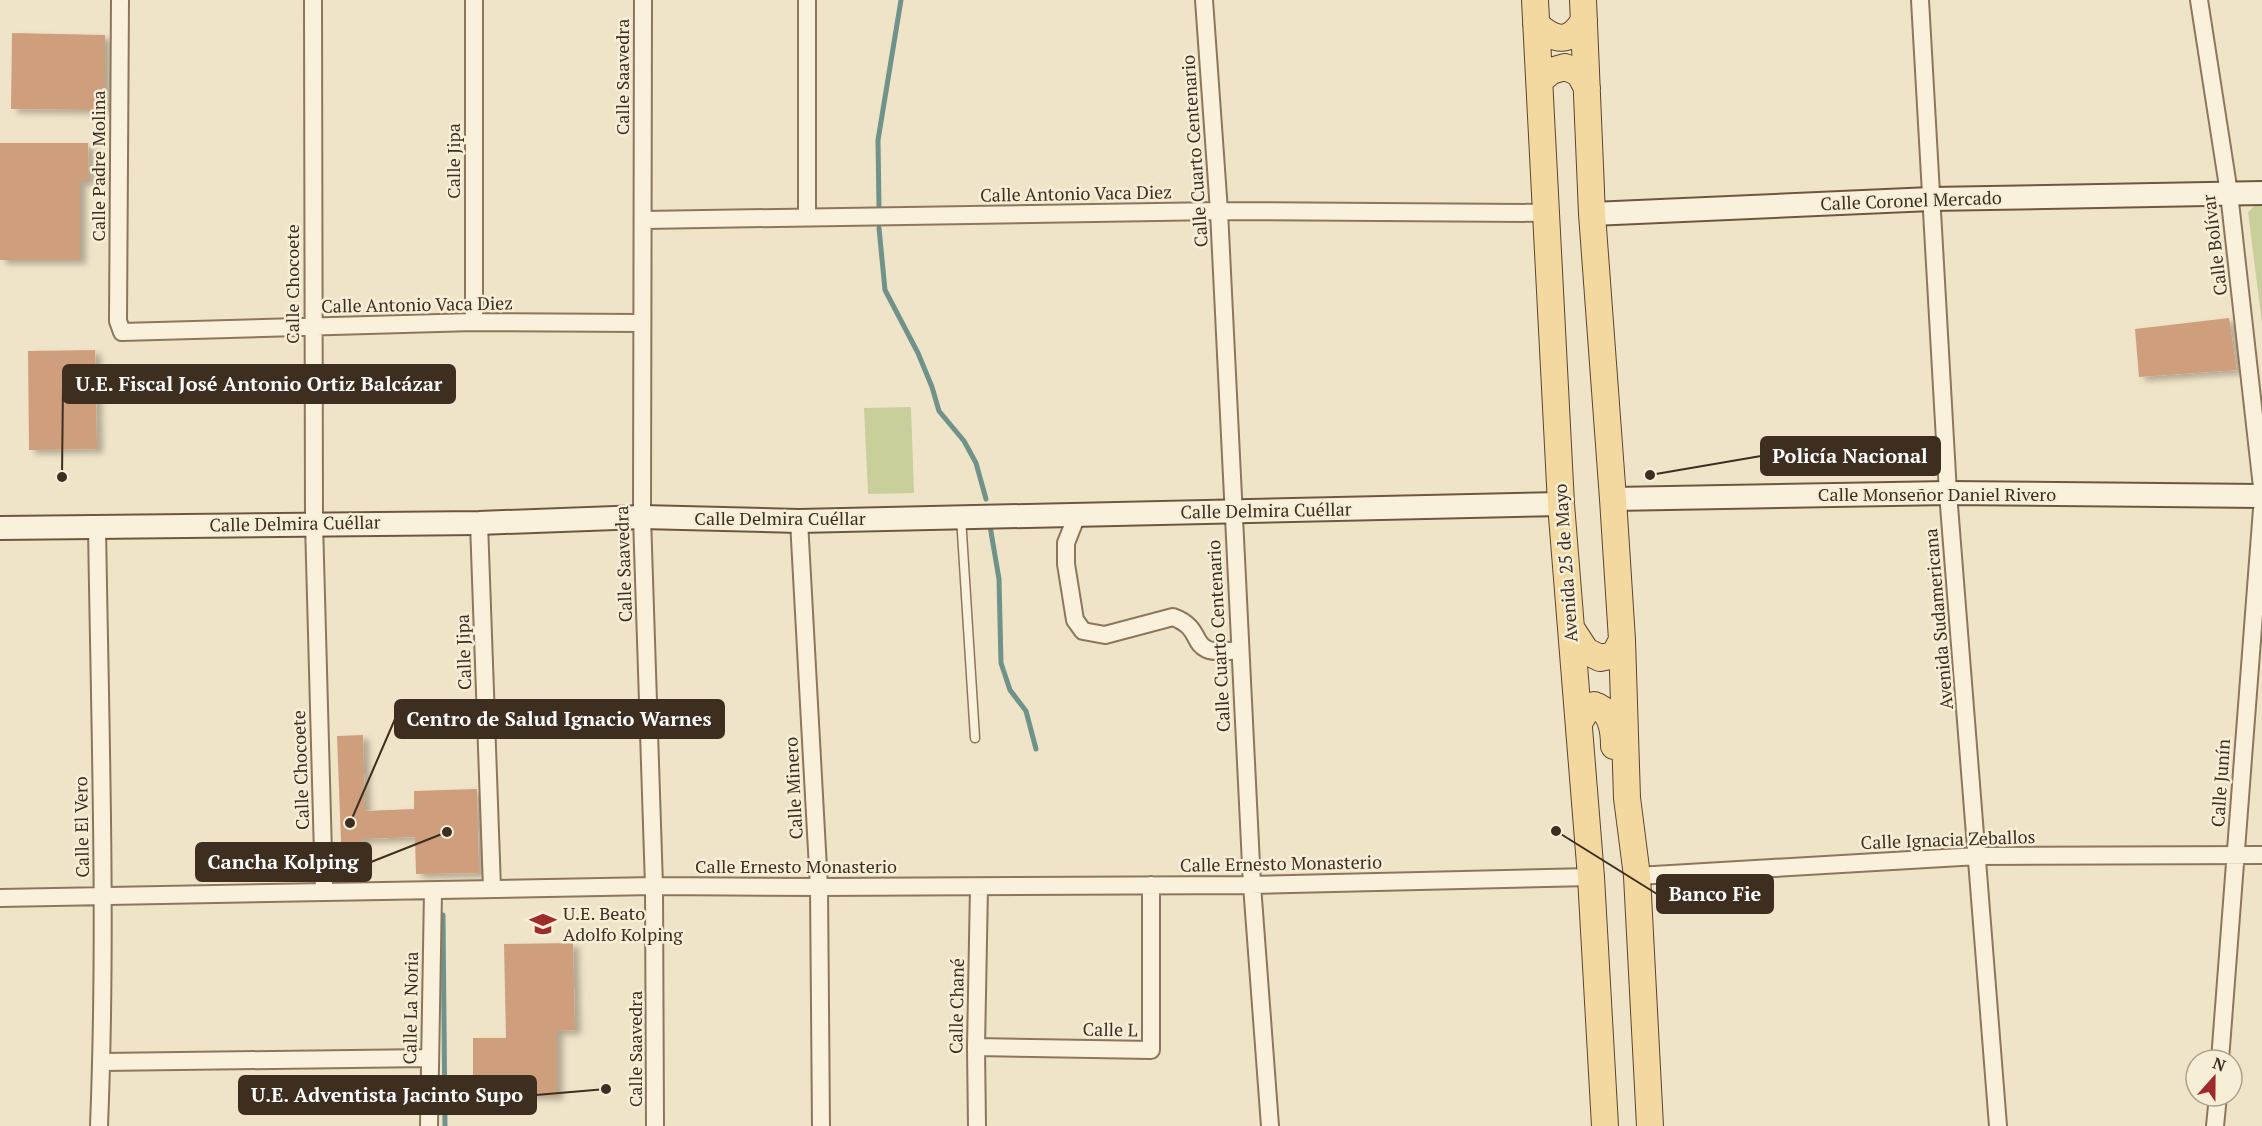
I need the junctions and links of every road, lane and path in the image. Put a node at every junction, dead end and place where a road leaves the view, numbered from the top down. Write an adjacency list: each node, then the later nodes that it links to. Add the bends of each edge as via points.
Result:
1 (120, 0): 24 (street, Calle Padre Molina, via 118,321)
2 (313, 0): 23 (street, Calle Chocoete)
3 (474, 0): 21 (street, Calle Jipa)
4 (643, 0): 20 (street, Calle Saavedra)
5 (807, 0): 19 (street)
6 (1204, 0): 16 (street, Calle Cuarto Centenario)
7 (1920, 0): 15 (street, Avenida Sudamericana)
8 (2199, 0): 13 (street, Calle Bolívar)
9 (1583, 10): 10 (main road, via 1577,32 1569,38 1545,32); 12 (main road)
10 (1536, 12): 11 (main road, Avenida 25 de Mayo)
11 (1540, 81): 12 (main road, via 1565,66 1579,73); 17 (main road, Avenida 25 de Mayo)
12 (1587, 88): 18 (main road)
13 (2229, 193): 14 (main road, Calle Coronel Mercado); 15 (main road, Calle Coronel Mercado); 25 (street, Calle Bolívar)
14 (2262, 193)
15 (1930, 199): 18 (main road, Calle Coronel Mercado); 26 (street, Avenida Sudamericana)
16 (1219, 212): 17 (street, Calle Antonio Vaca Diez); 19 (street, Calle Antonio Vaca Diez); 31 (street, Calle Cuarto Centenario)
17 (1546, 213): 29 (main road, Avenida 25 de Mayo)
18 (1592, 214): 28 (main road)
19 (807, 217): 20 (street, Calle Antonio Vaca Diez)
20 (644, 220): 22 (street, Calle Saavedra)
21 (474, 322): 22 (street, Calle Antonio Vaca Diez); 23 (street, Calle Antonio Vaca Diez)
22 (640, 323): 34 (street, Calle Saavedra)
23 (313, 326): 24 (street, Calle Antonio Vaca Diez); 36 (street, Calle Chocoete)
24 (122, 332)
25 (2262, 488)
26 (1948, 493): 27 (main road, Calle Monseñor Daniel Rivero); 28 (main road, Calle Monseñor Daniel Rivero); 48 (street, Avenida Sudamericana)
27 (2262, 496)
28 (1613, 499): 41 (main road)
29 (1561, 504): 31 (main road, Calle Delmira Cuéllar); 40 (main road, Avenida 25 de Mayo)
30 (2262, 509): 46 (street, Calle Junín)
31 (1232, 512): 32 (main road, Calle Delmira Cuéllar); 42 (street, Calle Cuarto Centenario)
32 (1077, 515): 33 (main road, Calle Delmira Cuéllar); 42 (street, via 1066,543 1066,564 1075,621 1083,631 1105,635 1173,617 1184,621 1207,651)
33 (961, 517): 35 (main road, Calle Delmira Cuéllar); 44 (lane)
34 (642, 518): 35 (main road, Calle Delmira Cuéllar); 37 (main road, Calle Delmira Cuéllar); 53 (street, Calle Saavedra)
35 (799, 521): 54 (street, Calle Minero)
36 (314, 523): 37 (main road, Calle Delmira Cuéllar); 38 (main road, Calle Delmira Cuéllar); 57 (street, Calle Chocoete)
37 (479, 523): 56 (street, Calle Jipa)
38 (97, 526): 39 (main road, Calle Delmira Cuéllar); 59 (street, Calle El Vero)
39 (0, 528)
40 (1571, 627): 41 (main road, via 1587,651 1600,658 1614,655); 43 (main road, Avenida 25 de Mayo)
41 (1622, 640): 45 (main road)
42 (1239, 650): 52 (street, Calle Cuarto Centenario)
43 (1579, 723): 45 (main road, via 1594,705 1602,707 1608,715 1618,779); 50 (main road, Avenida 25 de Mayo)
44 (975, 738)
45 (1627, 798): 49 (main road)
46 (2235, 855): 47 (street, Calle Ignacia Zeballos); 48 (street, Calle Ignacia Zeballos); 62 (street, Calle Junín)
47 (2262, 855)
48 (1978, 856): 49 (street, Calle Ignacia Zeballos); 74 (street, Avenida Sudamericana)
49 (1636, 876): 73 (main road)
50 (1591, 877): 52 (street, Calle Ernesto Monasterio); 72 (main road, Avenida 25 de Mayo)
51 (1151, 885): 52 (street, Calle Ernesto Monasterio); 55 (street, Calle Ernesto Monasterio); 61 (street, Calle L, via 1151,1050)
52 (1252, 885): 71 (street, Calle Cuarto Centenario)
53 (654, 886): 54 (street, Calle Ernesto Monasterio); 56 (street, Calle Ernesto Monasterio); 68 (street, Calle Saavedra)
54 (819, 887): 55 (street, Calle Ernesto Monasterio); 69 (street, Calle Minero)
55 (979, 887): 61 (street, Calle Chané)
56 (492, 888): 58 (street, Calle Ernesto Monasterio)
57 (324, 891): 58 (street, Calle Ernesto Monasterio); 59 (street, Calle Ernesto Monasterio)
58 (433, 891): 63 (street, Calle La Noria)
59 (102, 897): 60 (street, Calle Ernesto Monasterio); 64 (street, Calle El Vero)
60 (0, 898)
61 (975, 1047): 70 (street, Calle Chané)
62 (2221, 1048)
63 (429, 1058): 64 (street); 67 (street, Calle La Noria)
64 (102, 1062): 66 (street, Calle El Vero)
65 (2216, 1108): 75 (street)
66 (99, 1126)
67 (429, 1126)
68 (656, 1126)
69 (821, 1126)
70 (977, 1126)
71 (1270, 1126)
72 (1605, 1126)
73 (1650, 1126)
74 (1998, 1126)
75 (2215, 1126)

